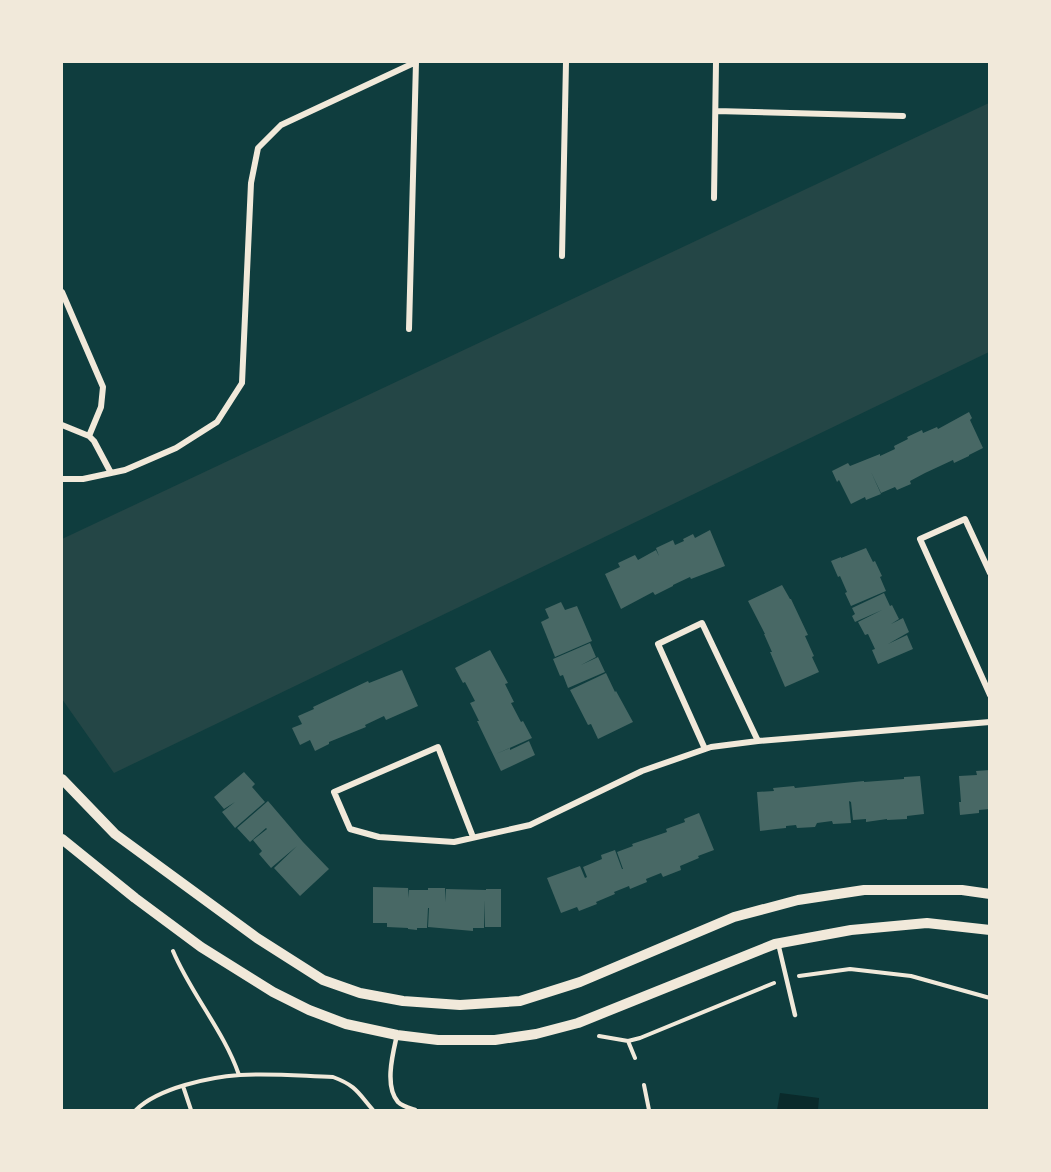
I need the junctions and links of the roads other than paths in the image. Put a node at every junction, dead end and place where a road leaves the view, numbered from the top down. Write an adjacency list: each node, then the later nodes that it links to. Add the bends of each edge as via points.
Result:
1 (416, 62): 9 (street); 12 (street, via 281,125 258,148 251,183 242,383 217,422 176,448)
2 (566, 62): 7 (street)
3 (716, 62): 4 (street)
4 (716, 111): 5 (street); 6 (street)
5 (903, 116)
6 (714, 198)
7 (562, 256)
8 (62, 292): 11 (street, via 102,387 101,406)
9 (409, 328)
10 (62, 424): 11 (street)
11 (89, 436): 12 (street)
12 (111, 473): 13 (street)
13 (62, 479)
14 (990, 573): 15 (street, via 965,519 920,539)
15 (990, 695)
16 (990, 722): 17 (street)
17 (758, 741): 18 (street); 18 (street, via 702,623 658,644)
18 (705, 749): 20 (street, via 642,771 530,825)
19 (62, 779): 22 (street, via 115,834 257,938 323,980 360,993 403,1001 460,1005 520,1001 579,982 734,917 798,900 864,890 962,890)
20 (473, 837): 20 (street, via 454,842 379,837 350,829 334,792 438,747)
21 (62, 839): 26 (street, via 201,947 273,992 346,1024)
22 (990, 894)
23 (990, 930): 24 (street, via 927,923 852,930)
24 (778, 943): 25 (lane); 26 (street, via 578,1023 536,1034 469,1041)
25 (795, 1015)
26 (397, 1035): 27 (lane, via 392,1093 399,1104)
27 (415, 1110)

